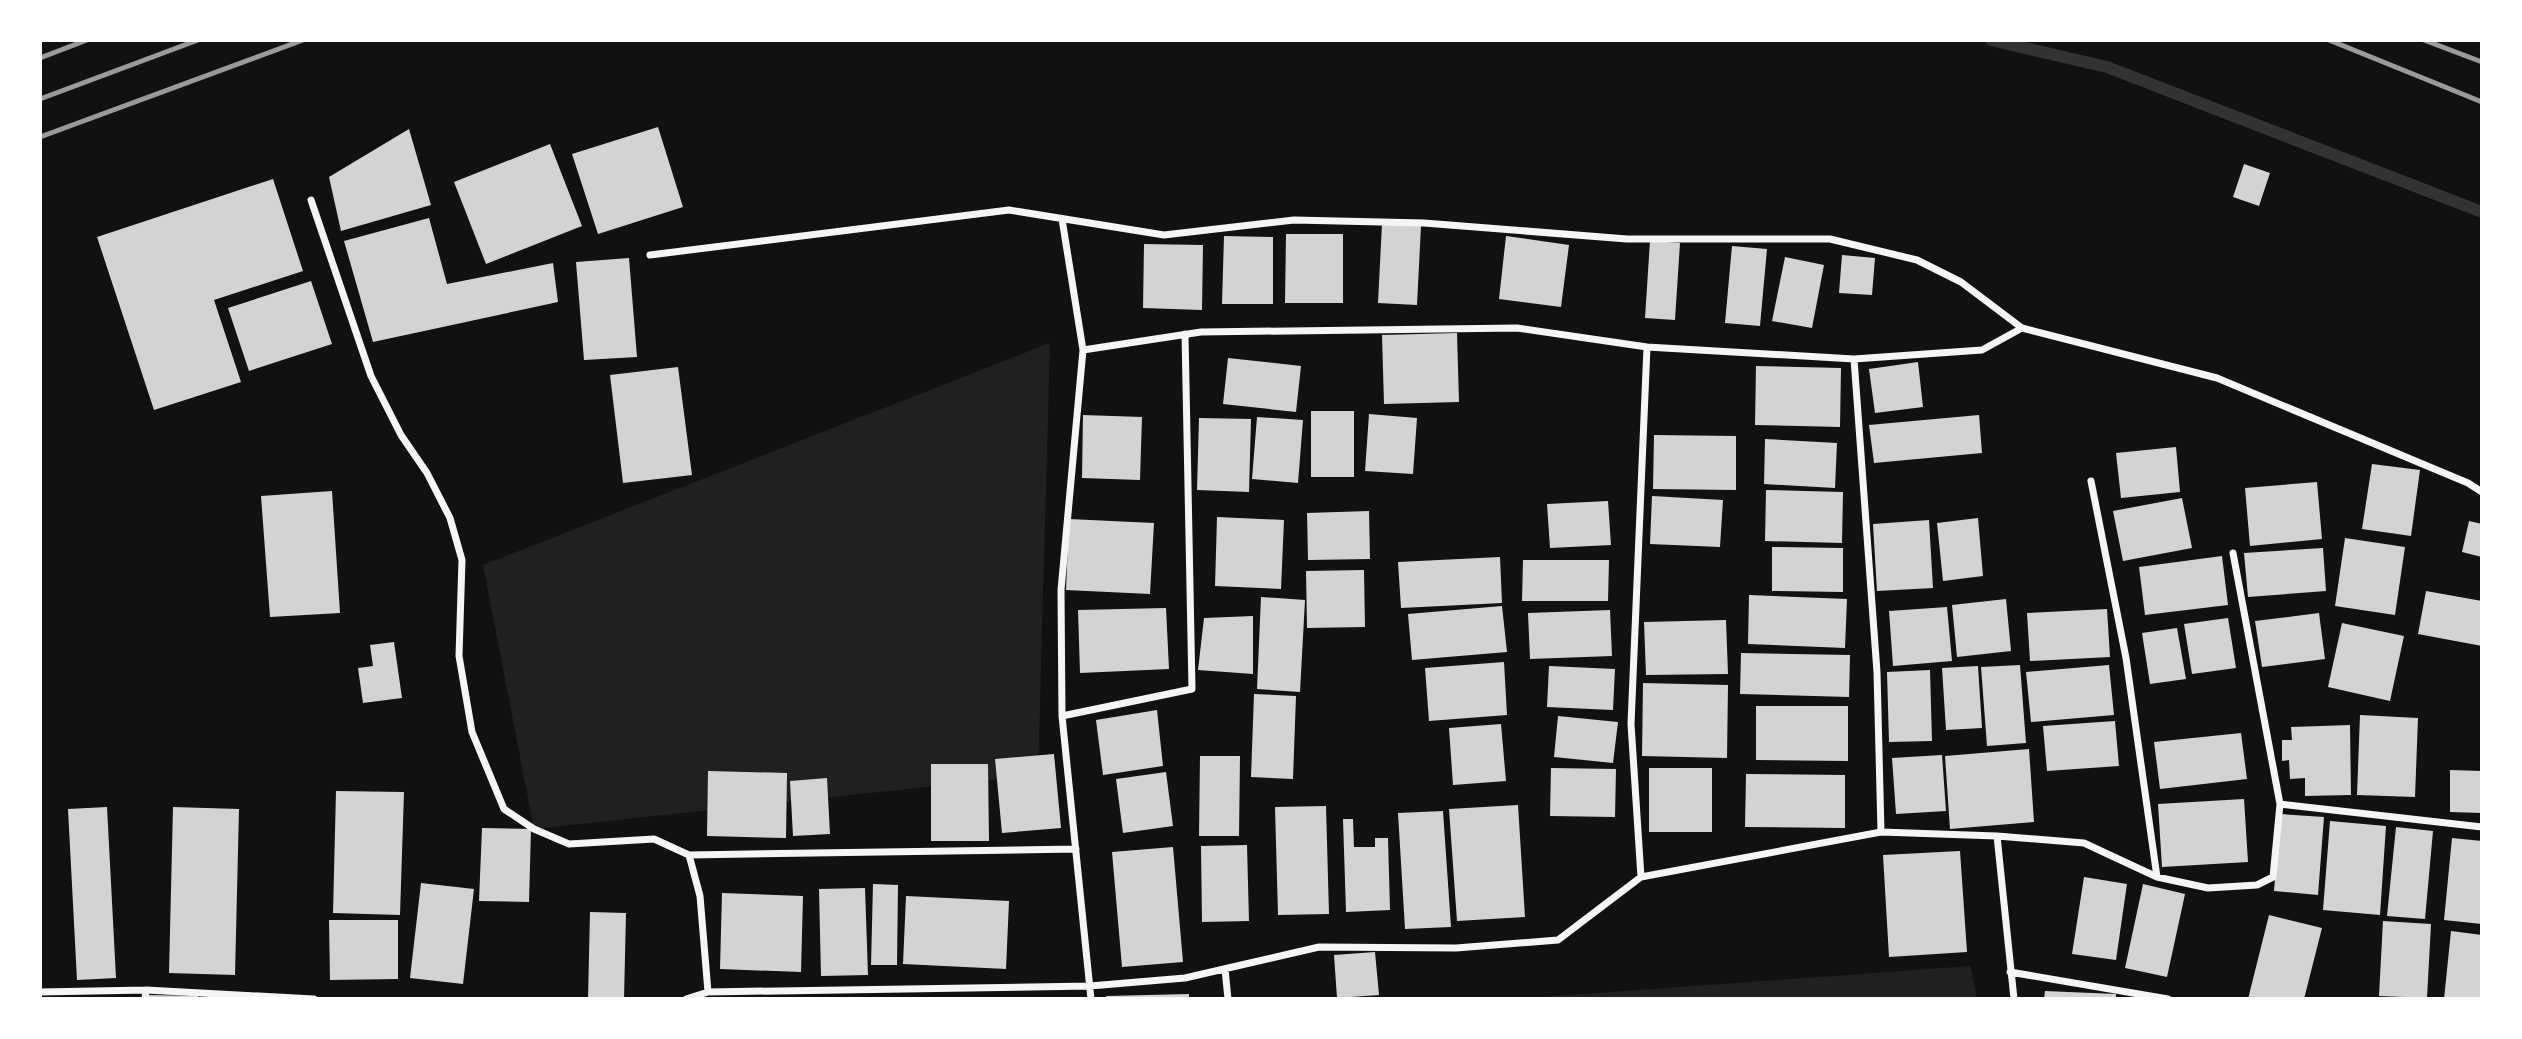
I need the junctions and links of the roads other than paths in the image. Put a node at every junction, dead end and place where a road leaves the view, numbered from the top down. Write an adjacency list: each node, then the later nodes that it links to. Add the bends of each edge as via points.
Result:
1 (311, 200): 18 (street, via 371,376 450,518 462,560 459,656 472,732 504,809 569,844 654,839)
2 (1062, 219): 3 (street, via 1009,210); 4 (street, via 1164,235 1294,220 1424,223 1627,239 1830,239 1917,260 1961,282); 7 (street)
3 (650, 256)
4 (2022, 328): 8 (street, via 1982,350); 10 (street, via 2217,378)
5 (1185, 334): 6 (street, via 1517,328); 7 (street); 12 (street, via 1192,689)
6 (1647, 347): 8 (street); 19 (street, via 1631,724)
7 (1083, 350): 12 (street, via 1061,590)
8 (1854, 359): 15 (street, via 1877,672)
9 (2091, 481): 20 (street, via 2126,658)
10 (2482, 492)
11 (2233, 554): 13 (street)
12 (1062, 716): 17 (street)
13 (2280, 804): 14 (street); 20 (street, via 2273,877 2257,885 2208,888)
14 (2482, 827)
15 (1881, 832): 16 (street); 19 (street)
16 (1997, 836): 20 (street, via 2084,843); 22 (street)
17 (1076, 849): 18 (street); 23 (street)
18 (689, 855): 26 (street, via 701,896)
19 (1641, 877): 21 (street, via 1558,940 1457,948 1319,947)
20 (2157, 877)
21 (1225, 969): 23 (street, via 1185,978); 32 (street)
22 (2010, 972): 33 (street); 34 (street)
23 (1090, 986): 24 (street); 31 (street)
24 (849, 990): 26 (street); 30 (street)
25 (40, 992): 27 (street)
26 (708, 992): 29 (street)
27 (146, 995): 28 (street)
28 (314, 999)
29 (686, 999)
30 (849, 999)
31 (1091, 999)
32 (1228, 999)
33 (2014, 999)
34 (2168, 999)

